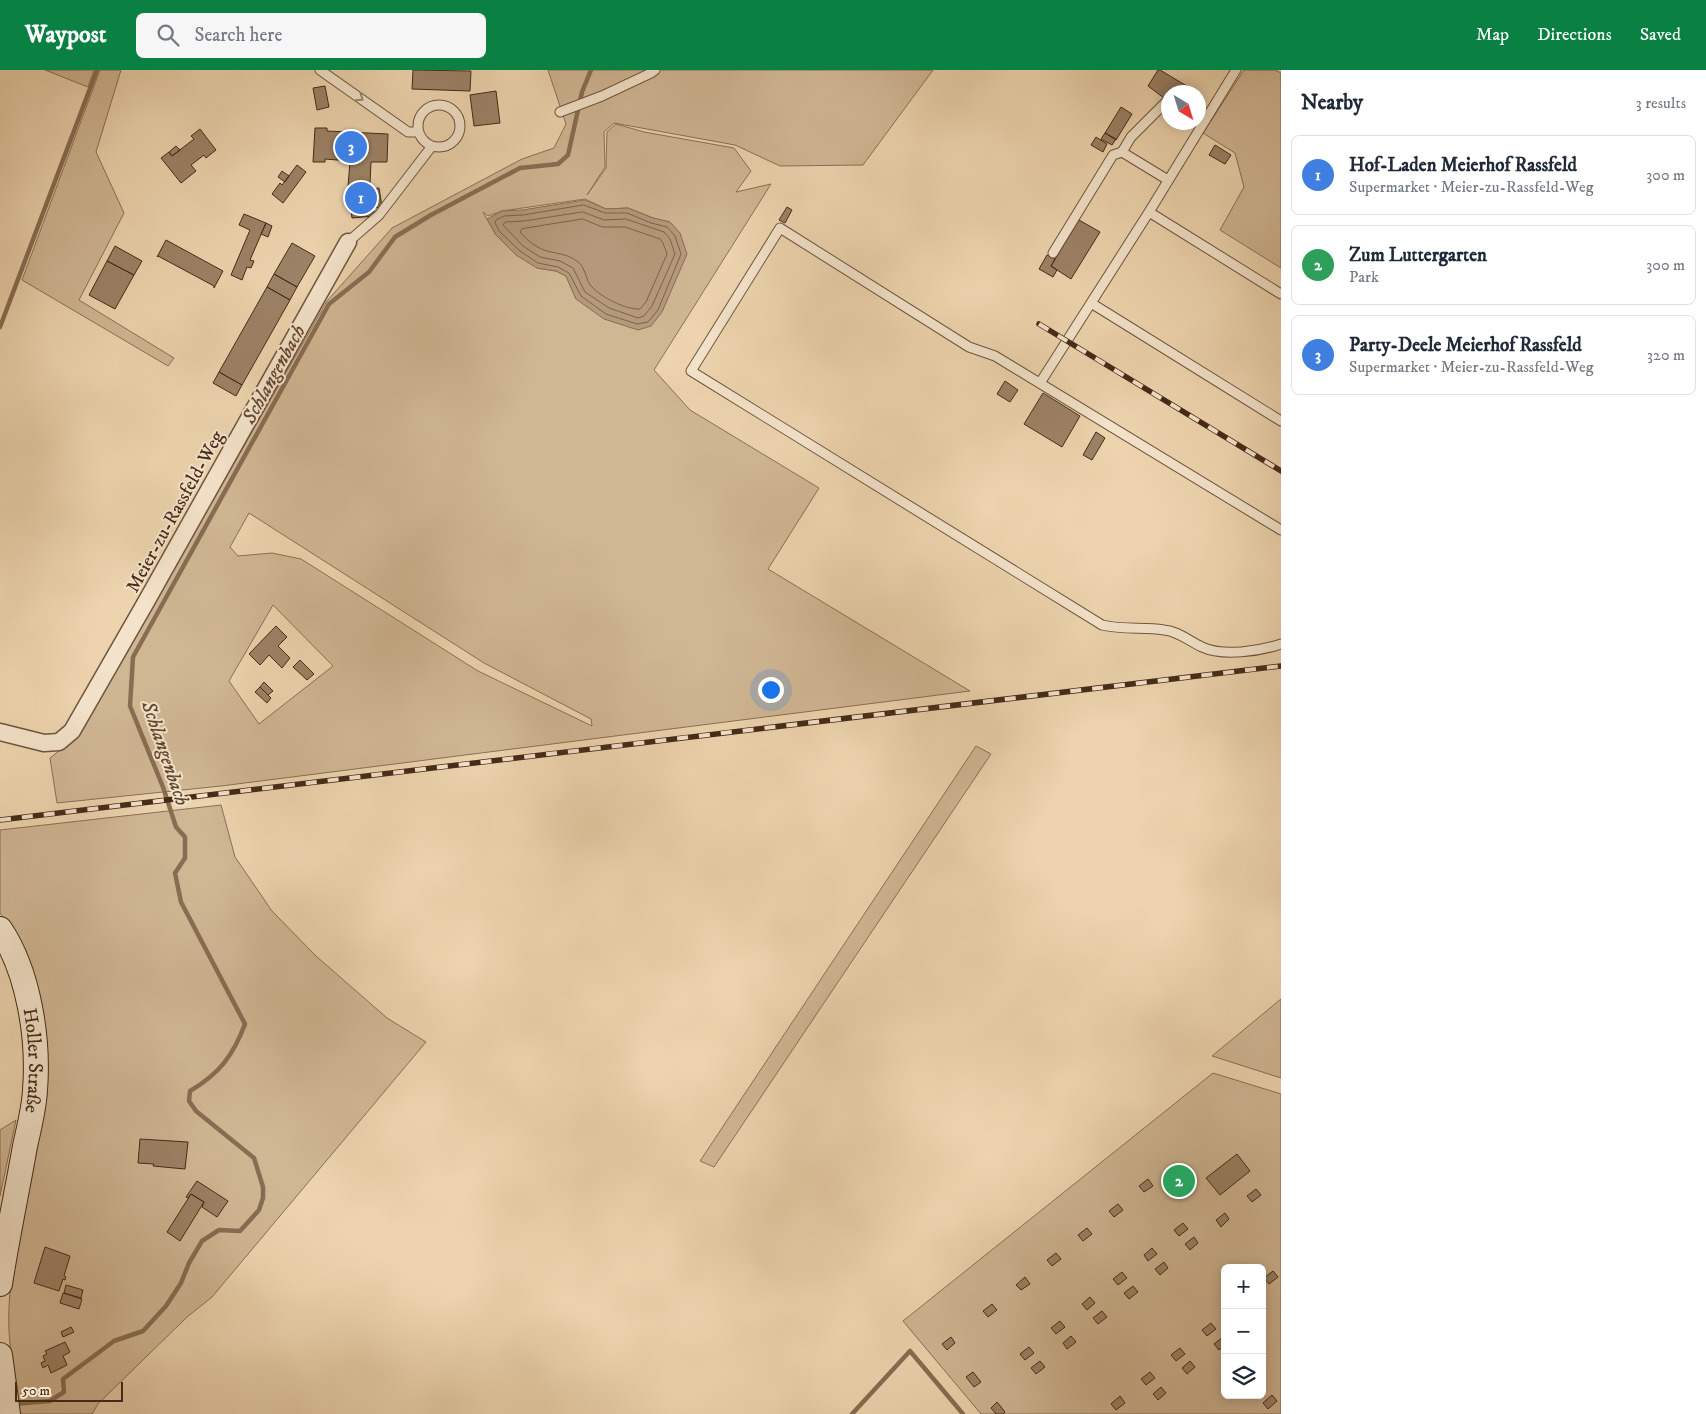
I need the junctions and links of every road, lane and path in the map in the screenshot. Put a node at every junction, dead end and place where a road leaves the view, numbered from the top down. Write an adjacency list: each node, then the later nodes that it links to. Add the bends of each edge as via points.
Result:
1 (320, 70): 8 (lane, one-way to 8, via 408,132)
2 (655, 70): 5 (lane)
3 (1236, 70): 6 (lane)
4 (1161, 106): 10 (lane, via 1131,137)
5 (560, 112)
6 (1206, 115)
7 (1197, 130): 11 (lane)
8 (418, 132): 9 (lane); 9 (lane, via 418,122 425,110 438,105 451,109 459,120 458,134 452,143)
9 (432, 146): 13 (lane, via 379,215)
10 (1122, 152): 11 (lane); 14 (lane, via 1113,155)
11 (1168, 180): 12 (lane)
12 (1148, 212): 15 (lane); 16 (lane)
13 (348, 242): 21 (street, Meier-zu-Rassfeld-Weg, via 72,731 59,742 44,743)
14 (1053, 253)
15 (1281, 294)
16 (1091, 303): 17 (lane); 18 (lane)
17 (1040, 383): 19 (lane); 20 (lane, via 995,356 969,347 780,228 691,371 1102,625 1175,632 1204,648 1226,652 1246,652)
18 (1281, 421)
19 (1281, 530)
20 (1281, 644)
21 (0, 732)
22 (0, 929): 23 (street, Holler Straße, via 25,986 36,1053 36,1091)
23 (0, 1284)
24 (0, 1355): 25 (street)
25 (7, 1404)

